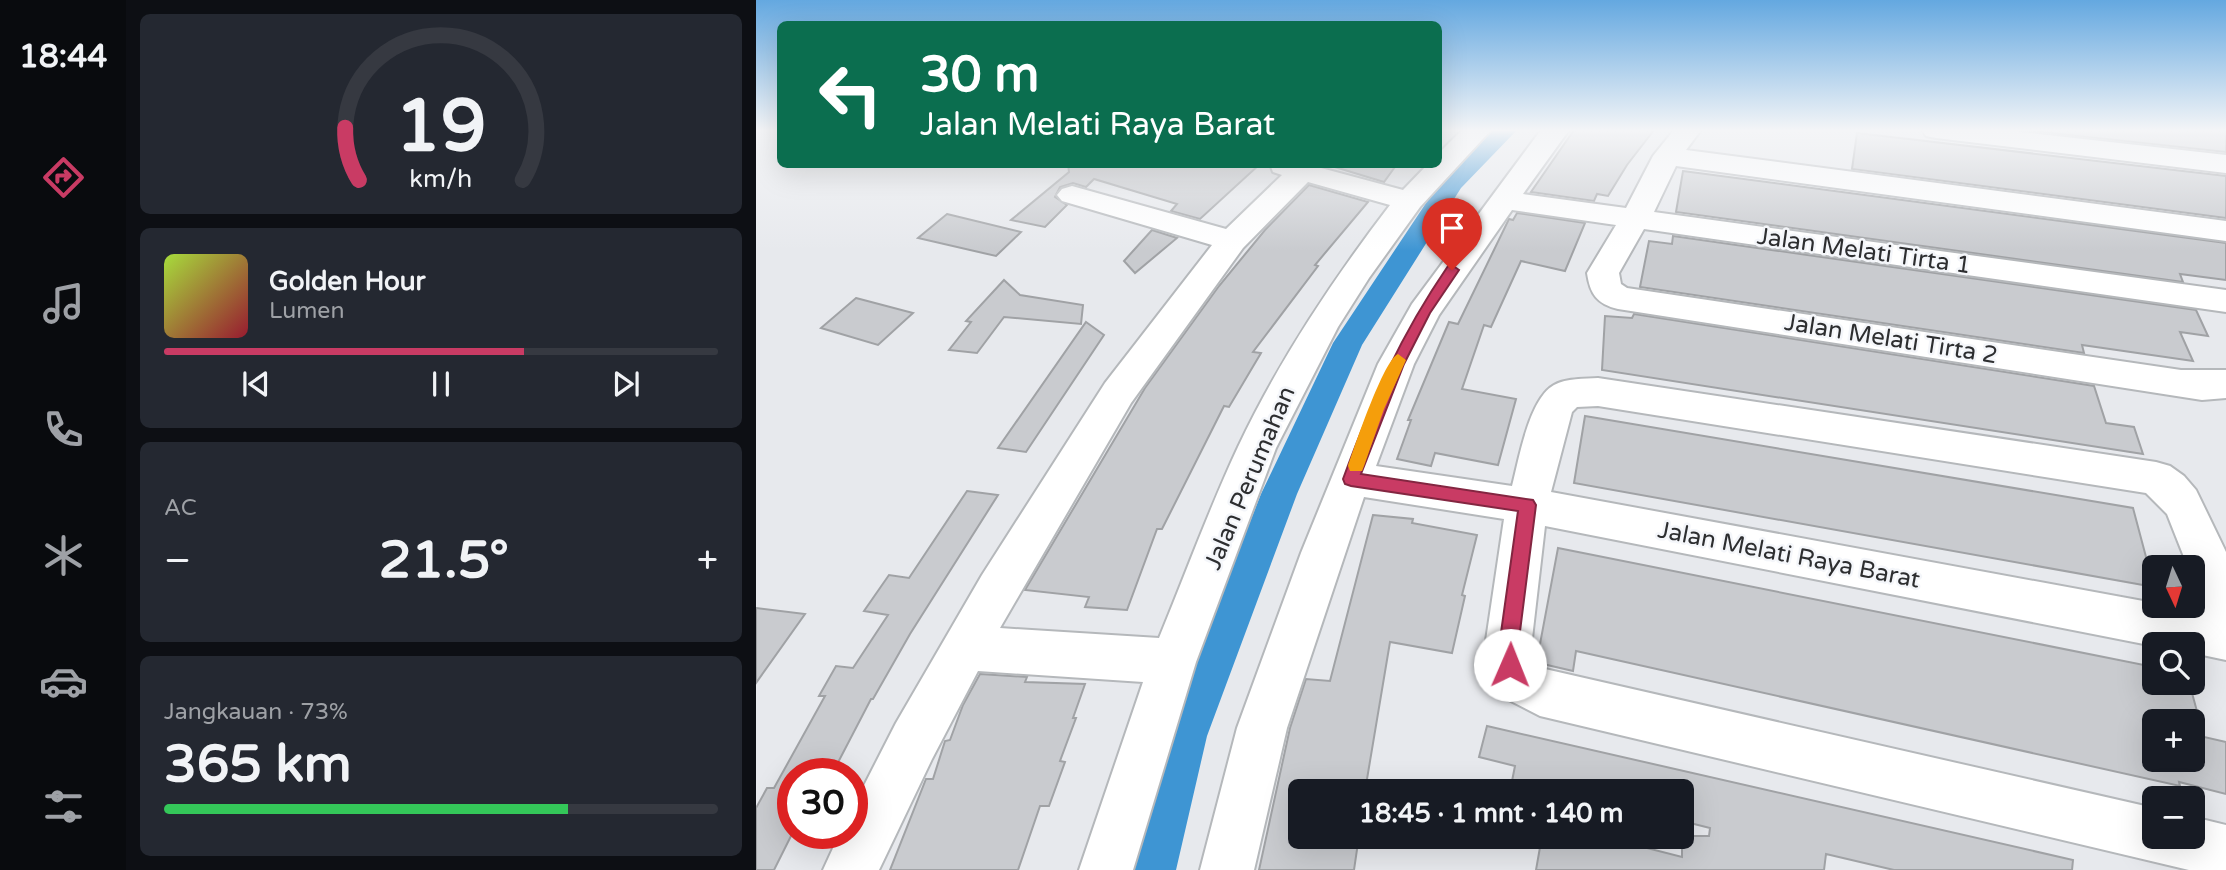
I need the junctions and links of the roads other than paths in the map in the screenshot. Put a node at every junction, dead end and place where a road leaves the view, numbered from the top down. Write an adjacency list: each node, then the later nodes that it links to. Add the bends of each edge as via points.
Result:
1 (1293, 171): 12 (street)
2 (1312, 171): 9 (street)
3 (1438, 171): 9 (street, Jalan Perumahan)
4 (1525, 171): 8 (street)
5 (1659, 171): 11 (street)
6 (1777, 171): 10 (street)
7 (1072, 195): 12 (street)
8 (1503, 200): 11 (street, Jalan Melati Tirta 1); 15 (street, via 1424,312 1376,409)
9 (1409, 201): 20 (street, Jalan Perumahan, via 1323,323 1285,393 1257,448)
10 (2226, 230)
11 (1627, 232): 13 (street, Jalan Melati Tirta 1); 14 (street, Jalan Melati Tirta 2, via 1604,273 1603,282 1618,298 2181,384)
12 (1232, 241): 19 (street, via 1111,404)
13 (2226, 301)
14 (2226, 384)
15 (1351, 479): 16 (street, Jalan Melati Raya Barat); 26 (street, via 1262,728)
16 (1527, 505): 17 (street, via 1558,402 1568,394 1598,392 2138,474 2166,483 2182,502 2201,542); 18 (street, Jalan Melati Raya Barat); 21 (street, via 1508,647 1519,683 1540,692)
17 (2226, 619)
18 (2226, 638)
19 (966, 648): 20 (street); 24 (street)
20 (1173, 662): 25 (street, Jalan Perumahan)
21 (2142, 832)
22 (2205, 847): 23 (street)
23 (2226, 852)
24 (850, 870)
25 (1106, 870)
26 (1227, 870)

